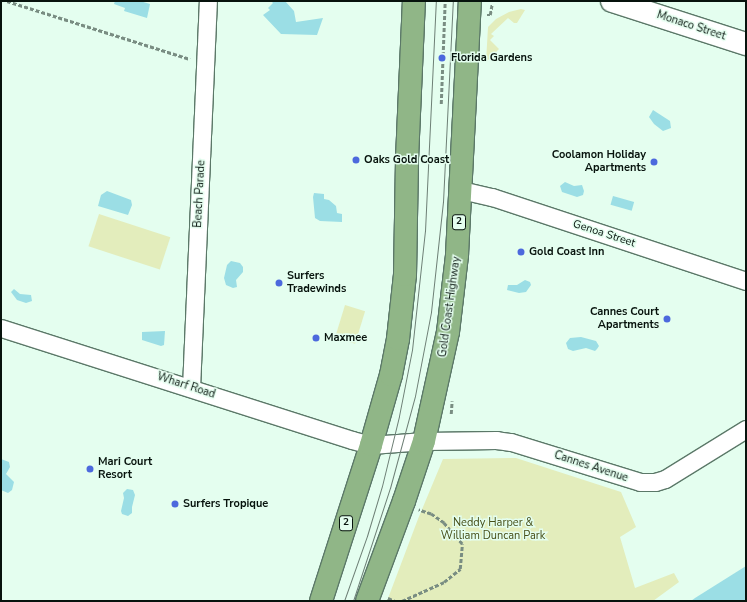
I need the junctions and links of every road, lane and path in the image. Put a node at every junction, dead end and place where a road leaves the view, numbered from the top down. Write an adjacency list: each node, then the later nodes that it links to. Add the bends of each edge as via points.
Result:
1 (7, 1): 8 (path)
2 (208, 1): 8 (street, Beach Parade)
3 (414, 1): 16 (highway, 2, via 402,307 391,374)
4 (445, 1): 9 (path)
5 (470, 1): 10 (highway, Gold Coast Highway / 2)
6 (612, 1): 7 (street, Monaco Street)
7 (746, 44)
8 (206, 64): 13 (street, Beach Parade)
9 (441, 104)
10 (461, 190): 11 (street, Genoa Street); 15 (highway, Gold Coast Highway / 2, via 450,318)
11 (746, 281)
12 (1, 328): 13 (street, Wharf Road)
13 (191, 388): 16 (street, Wharf Road)
14 (746, 429): 15 (street, Cannes Avenue, via 665,479 647,483 511,442)
15 (424, 441): 16 (street, Wharf Road); 18 (highway, Gold Coast Highway / 2)
16 (371, 445): 19 (highway, 2)
17 (418, 510): 21 (path, via 431,514 444,523 462,544 460,569 444,582)
18 (376, 599): 20 (path)
19 (321, 601)
20 (394, 601)
21 (402, 601)

